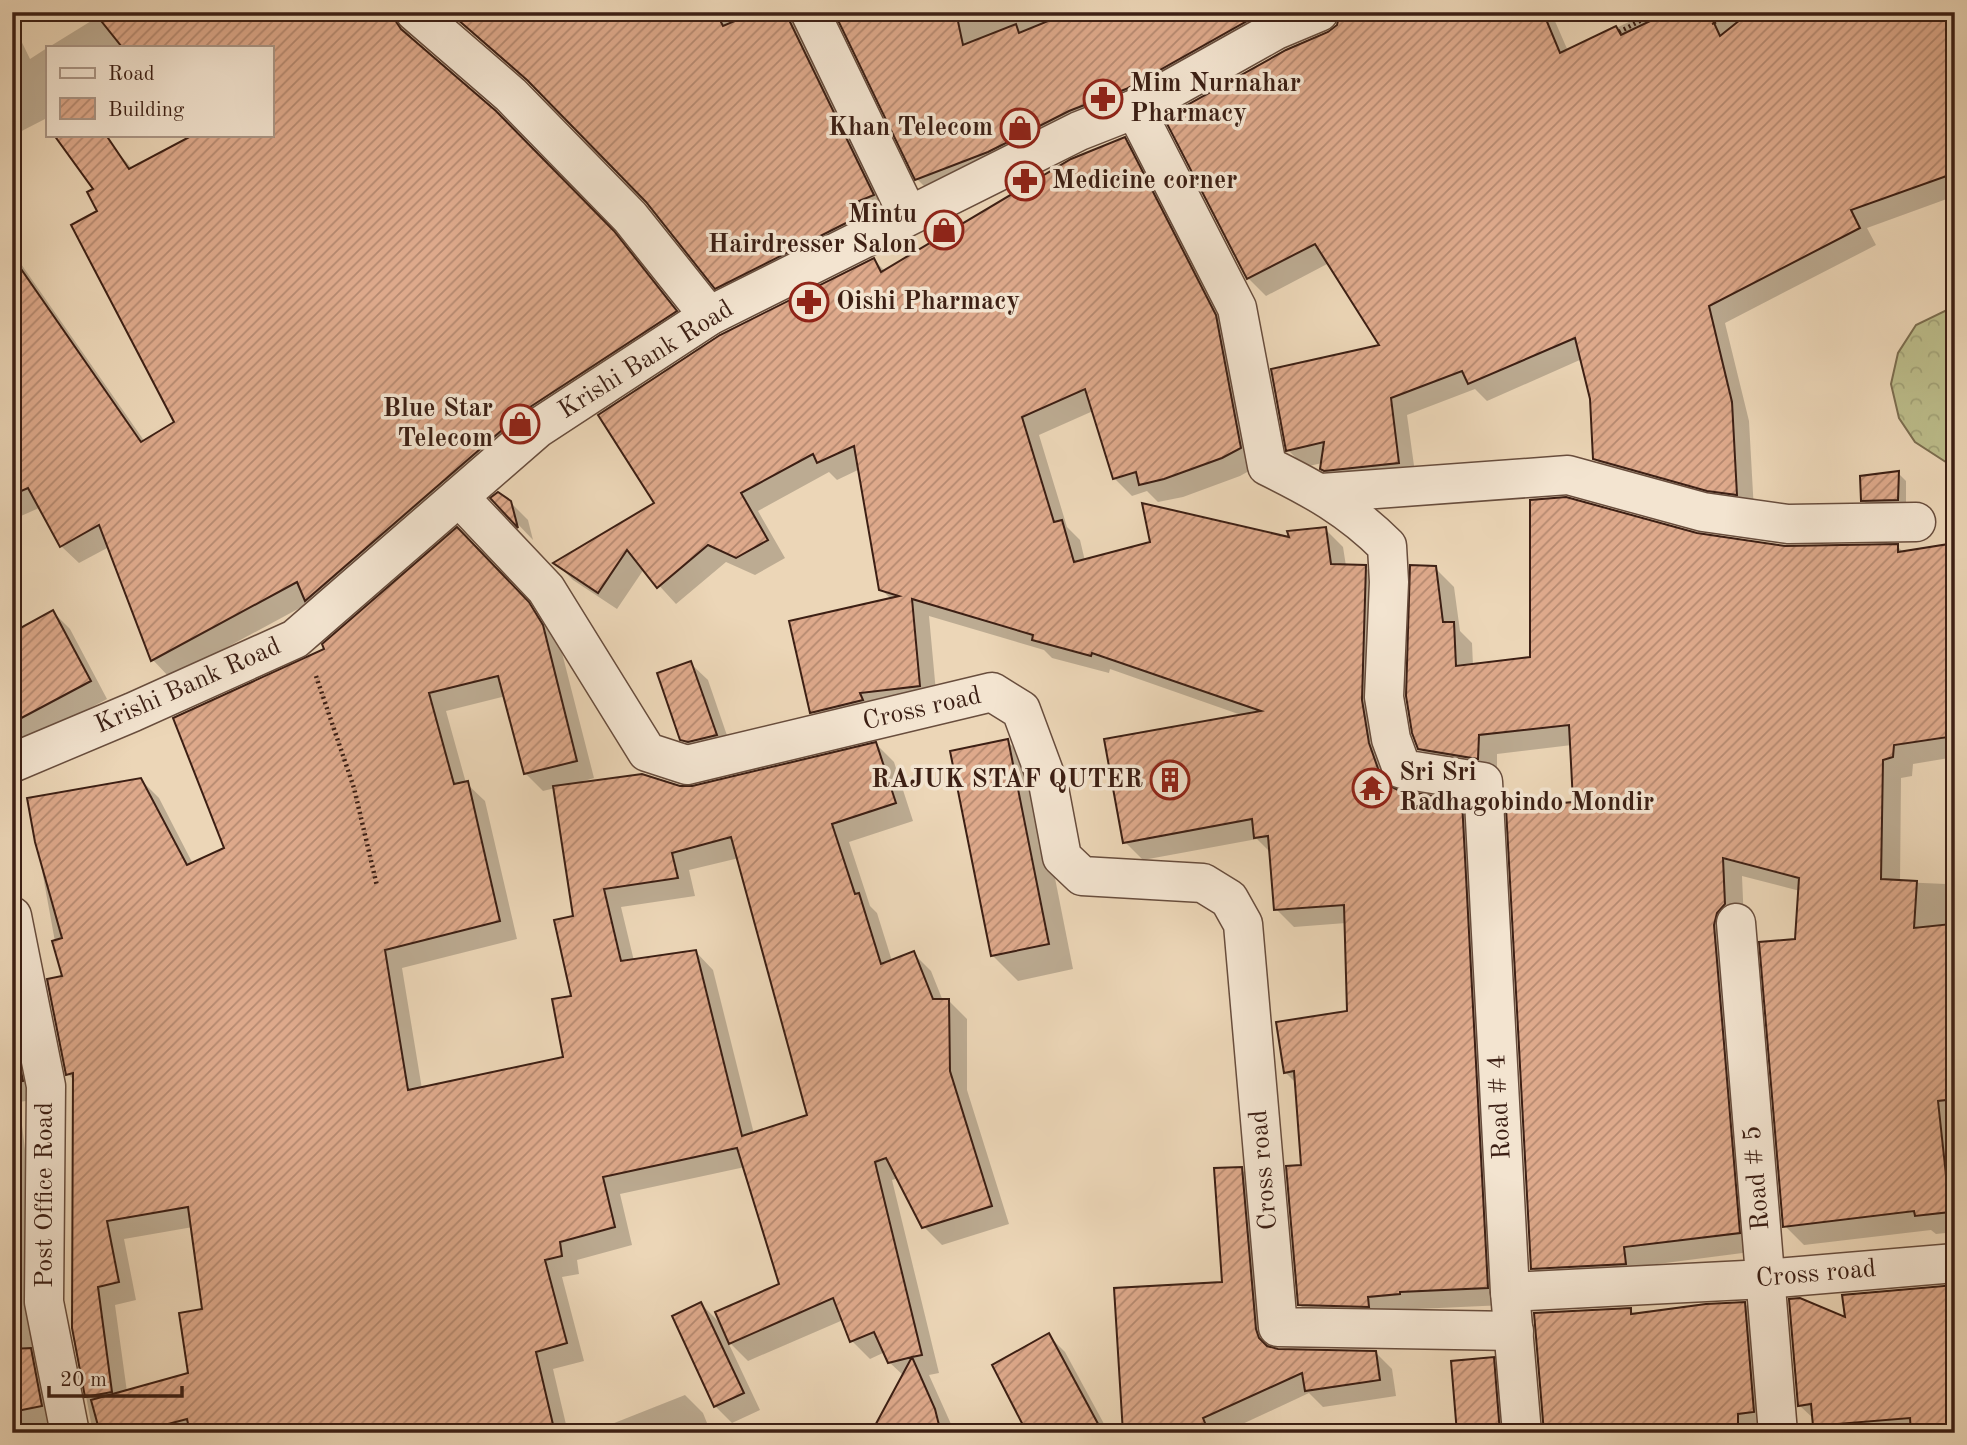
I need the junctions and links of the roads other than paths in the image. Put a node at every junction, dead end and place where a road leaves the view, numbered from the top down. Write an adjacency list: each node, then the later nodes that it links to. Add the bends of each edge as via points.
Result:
1 (415, 12): 7 (street, via 511,96 621,208)
2 (810, 12): 6 (street)
3 (1320, 12): 4 (street, Krishi Bank Road)
4 (1273, 21): 5 (street, Krishi Bank Road)
5 (1135, 108): 6 (street, Krishi Bank Road); 8 (street, via 1237,308 1267,466)
6 (908, 215): 7 (street, Krishi Bank Road)
7 (709, 316): 9 (street, Krishi Bank Road, via 538,428)
8 (1322, 493): 10 (street, via 1568,475 1703,512 1788,524); 16 (street, Road # 4, via 1387,546 1384,697 1391,739 1402,768 1483,782)
9 (458, 497): 11 (street, Krishi Bank Road, via 296,638); 17 (street, Cross road, via 546,589 647,752 687,765 992,692 1021,709 1048,783 1062,857 1082,876 1203,883 1229,899 1243,924 1278,1327)
10 (1916, 522)
11 (12, 763)
12 (12, 916): 18 (street, Post Office Road, via 46,1086 44,1302)
13 (1736, 923): 15 (street, Road # 5)
14 (1955, 1262): 15 (street, Cross road)
15 (1765, 1279): 16 (street, Cross road); 20 (street, Road # 5)
16 (1510, 1292): 17 (street, Road # 4)
17 (1514, 1331): 19 (street, Road # 4)
18 (69, 1433)
19 (1522, 1433)
20 (1778, 1433)

